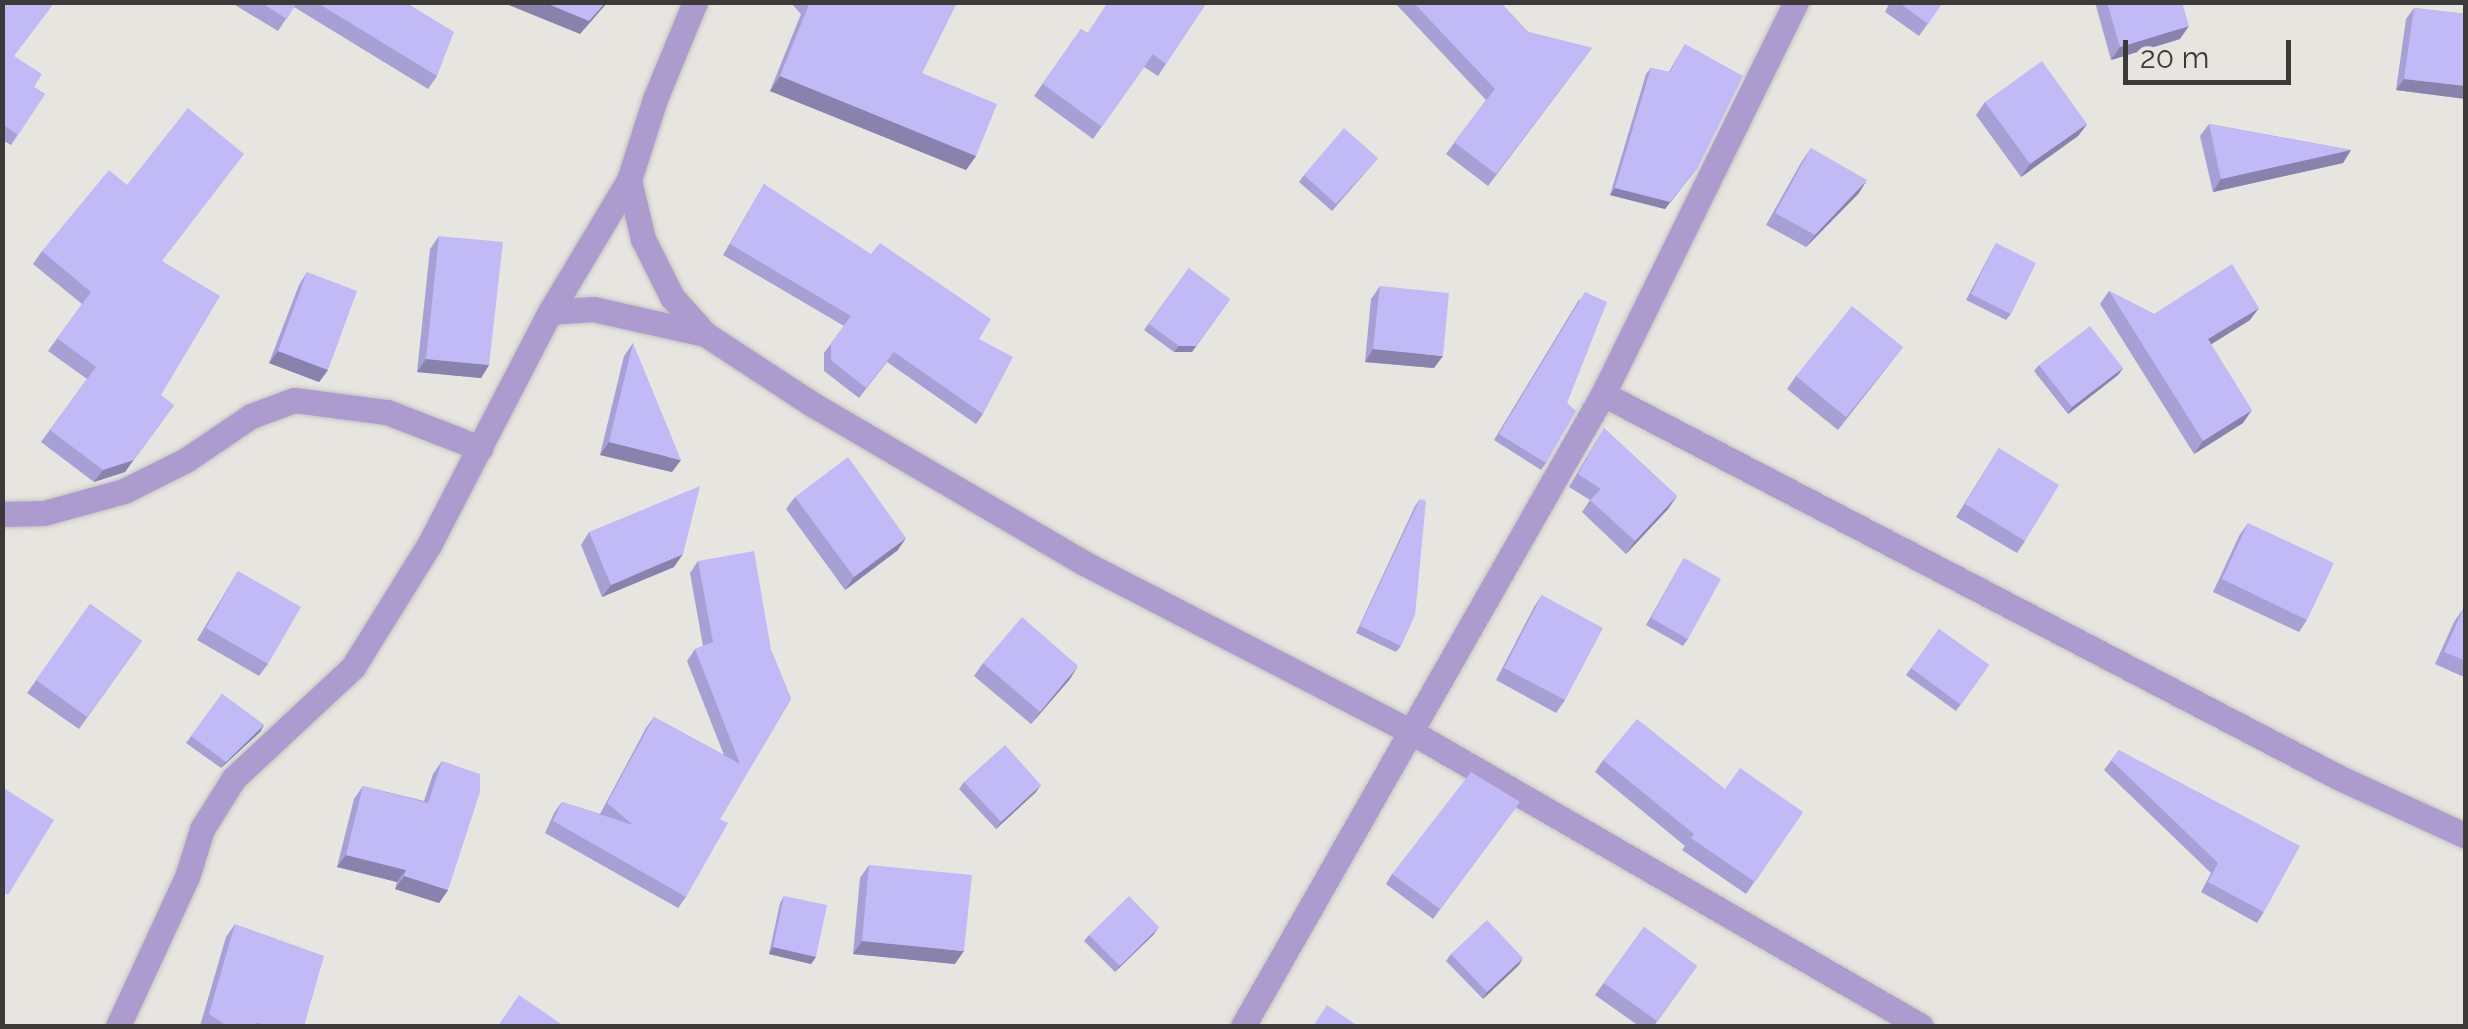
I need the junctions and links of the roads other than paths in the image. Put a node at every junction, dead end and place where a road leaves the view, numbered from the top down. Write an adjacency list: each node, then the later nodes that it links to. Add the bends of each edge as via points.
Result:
1 (696, 2): 3 (street)
2 (1796, 2): 6 (street)
3 (629, 180): 4 (street); 5 (street, via 644,239 672,297)
4 (550, 312): 5 (street, via 593,308); 7 (street)
5 (705, 334): 9 (street, via 1084,564)
6 (1603, 394): 9 (street); 10 (street, via 2338,777)
7 (480, 448): 8 (street, via 387,412 294,400 251,416 124,491 44,513); 11 (street, via 352,668 234,778 202,828)
8 (2, 514)
9 (1414, 733): 12 (street); 13 (street)
10 (2466, 836)
11 (118, 1026)
12 (1242, 1026)
13 (1921, 1026)

